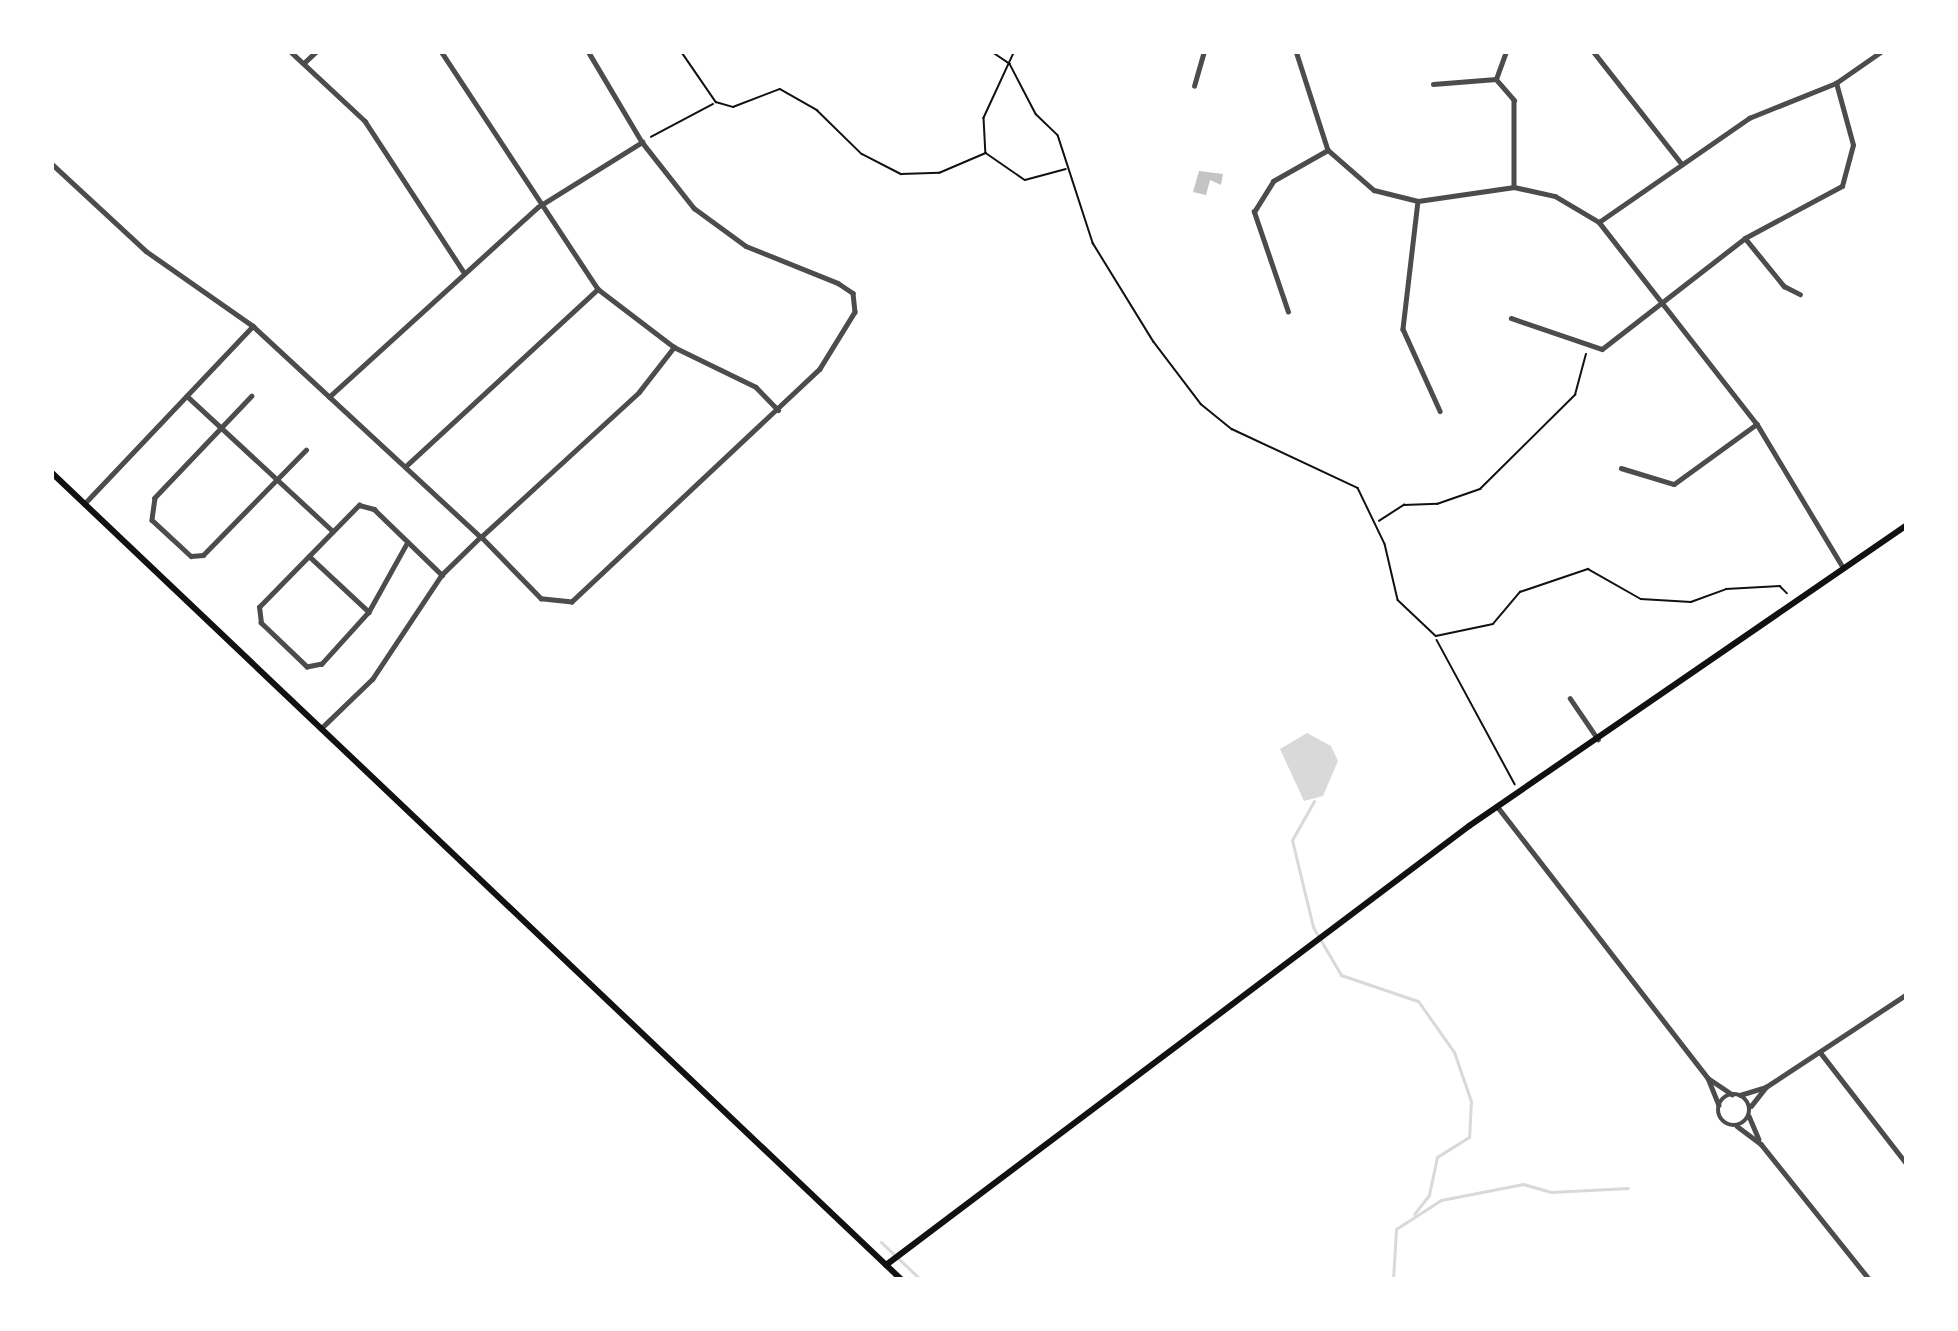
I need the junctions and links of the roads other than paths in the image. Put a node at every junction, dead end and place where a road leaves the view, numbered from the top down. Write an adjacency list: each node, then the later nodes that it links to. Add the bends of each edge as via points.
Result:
1 (290, 51): 10 (street)
2 (317, 51): 10 (street)
3 (441, 51): 21 (street)
4 (588, 51): 15 (street)
5 (1204, 51): 14 (street)
6 (1296, 51): 16 (street)
7 (1506, 51): 11 (street)
8 (1593, 51): 18 (street)
9 (1882, 51): 12 (street)
10 (305, 62): 24 (street, via 365,121)
11 (1496, 79): 13 (street); 19 (street, via 1514,100)
12 (1837, 83): 18 (street, via 1780,101); 23 (street, via 1853,146 1842,186)
13 (1433, 84)
14 (1194, 86)
15 (642, 142): 21 (street); 35 (street, via 694,208 746,246 853,293 842,344)
16 (1328, 150): 20 (street, via 1374,190); 28 (street, via 1273,181 1253,212)
17 (51, 163): 30 (street, via 146,251)
18 (1682, 164): 22 (street)
19 (1514, 187): 20 (street); 22 (street, via 1555,196)
20 (1418, 201): 36 (street, via 1403,329)
21 (538, 207): 24 (street); 25 (street)
22 (1599, 222): 27 (street)
23 (1745, 238): 26 (street); 27 (street)
24 (464, 272): 34 (street)
25 (598, 290): 31 (street); 40 (street)
26 (1800, 294)
27 (1661, 302): 29 (street, via 1602,349 1586,350); 37 (street)
28 (1288, 312)
29 (1510, 318)
30 (254, 326): 32 (street); 34 (street)
31 (674, 346): 35 (street, via 756,387); 47 (street, via 639,392)
32 (187, 396): 38 (street); 44 (street)
33 (252, 396): 38 (street)
34 (328, 397): 40 (street)
35 (778, 410): 47 (street, via 572,602 541,599)
36 (1440, 411)
37 (1756, 424): 41 (street, via 1674,484); 50 (street)
38 (222, 428): 43 (street); 43 (street, via 148,509 191,556 212,549)
39 (306, 450): 43 (street)
40 (406, 466): 47 (street)
41 (1621, 468)
42 (51, 472): 44 (main road)
43 (278, 480): 46 (street)
44 (84, 504): 54 (main road)
45 (1907, 525): 50 (main road)
46 (333, 531): 48 (street, via 366,504); 49 (street)
47 (481, 537): 51 (street)
48 (408, 542): 51 (street); 52 (street)
49 (309, 556): 52 (street); 52 (street, via 258,615 307,667 322,664)
50 (1843, 567): 55 (main road)
51 (442, 574): 54 (street, via 373,679)
52 (369, 612)
53 (1570, 698): 55 (street)
54 (321, 729): 67 (main road)
55 (1598, 739): 56 (main road)
56 (1498, 806): 59 (street); 67 (main road)
57 (1906, 998): 58 (street)
58 (1820, 1052): 60 (street); 66 (street)
59 (1708, 1078): 61 (street); 62 (street)
60 (1766, 1087): 61 (street); 63 (street)
61 (1736, 1095): 62 (street); 63 (street)
62 (1719, 1105): 64 (street, via 1722,1120)
63 (1750, 1112): 64 (street); 65 (street)
64 (1737, 1126): 65 (street)
65 (1761, 1144): 69 (street)
66 (1907, 1164)
67 (886, 1264): 68 (main road)
68 (902, 1280)
69 (1870, 1280)

